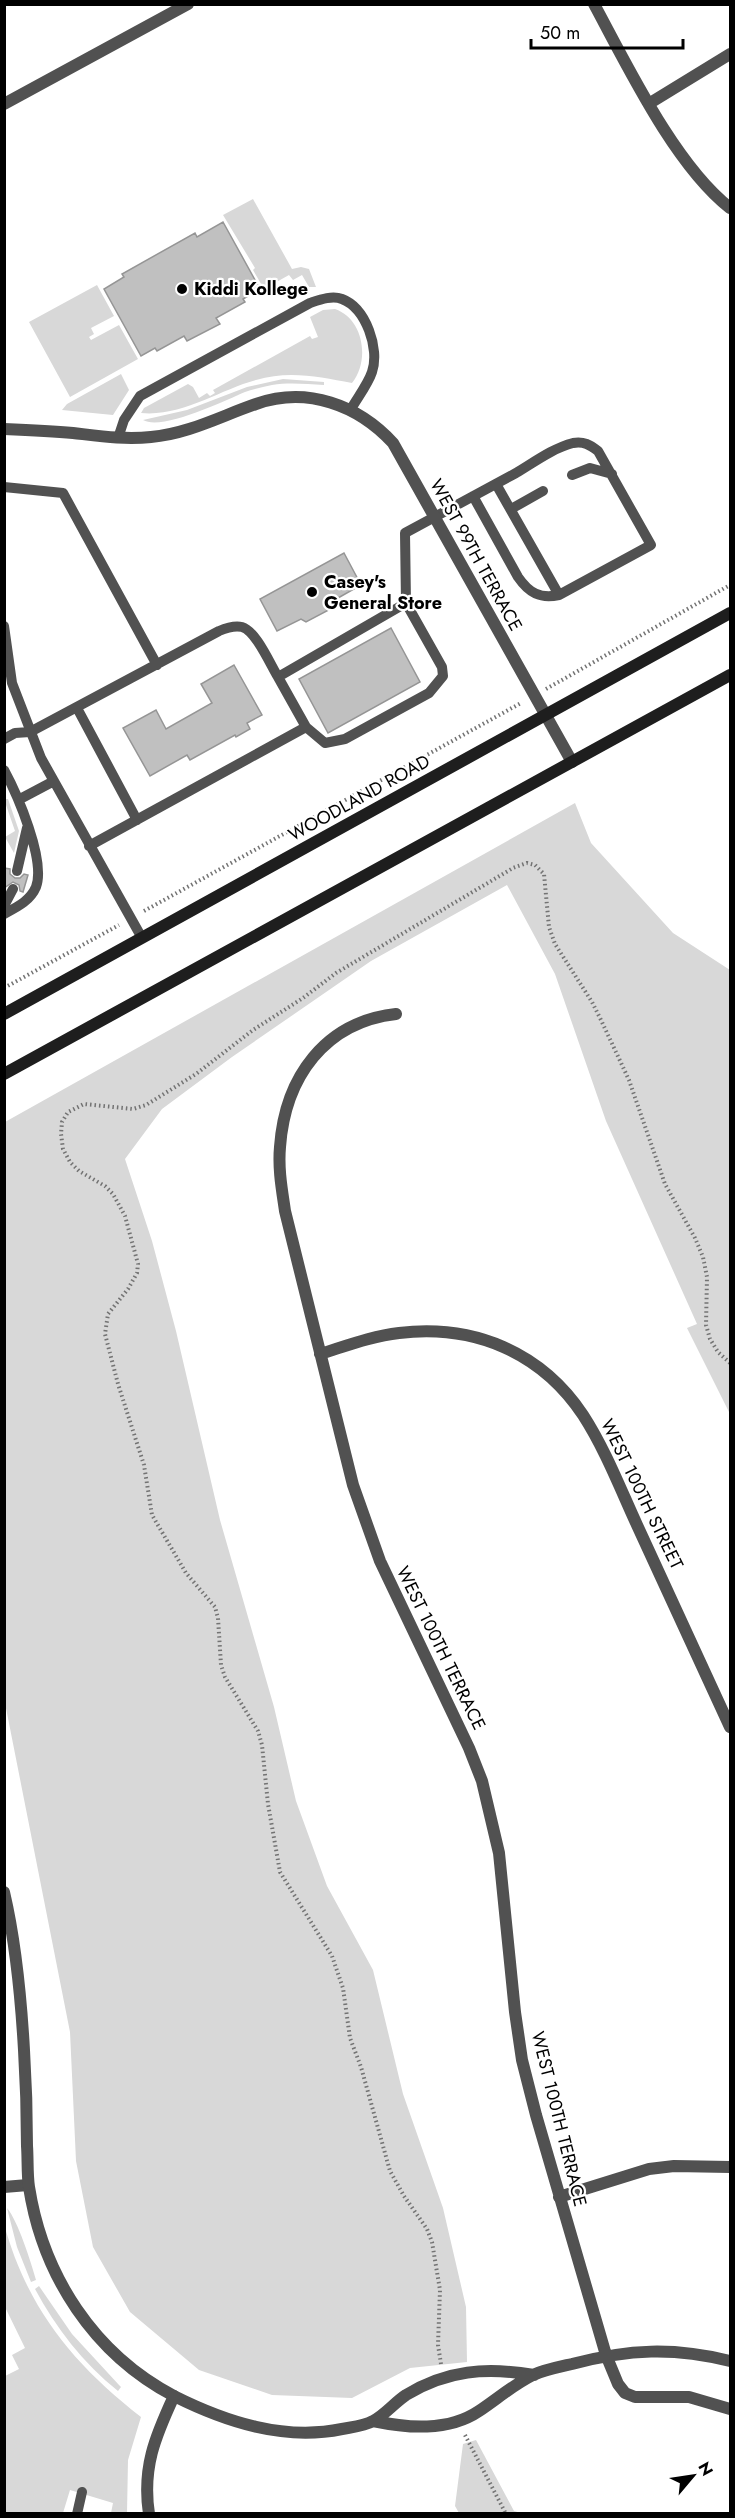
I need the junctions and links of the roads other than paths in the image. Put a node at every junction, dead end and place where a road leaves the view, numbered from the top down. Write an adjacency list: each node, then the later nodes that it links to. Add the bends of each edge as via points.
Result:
1 (188, 4): 5 (street)
2 (594, 4): 4 (street)
3 (730, 54): 4 (street)
4 (650, 103): 6 (street, via 673,143 711,193)
5 (4, 104)
6 (730, 208)
7 (351, 409): 9 (street, WEST 99TH TERRACE, via 318,398 277,399 194,428 152,437); 9 (lane, via 372,372 372,336 350,304 342,299 321,299 140,396 124,420); 17 (street, WEST 99TH TERRACE, via 393,443)
8 (4, 429): 9 (street, WEST 99TH TERRACE)
9 (118, 438)
10 (612, 474): 11 (lane, via 590,468); 12 (lane, via 598,451 579,442 560,448); 18 (lane, via 651,545)
11 (572, 475)
12 (496, 484): 15 (lane); 16 (lane)
13 (4, 487): 22 (lane, via 63,493)
14 (543, 491): 16 (lane)
15 (473, 496): 17 (lane); 18 (lane, via 526,589 547,597)
16 (511, 509): 18 (lane)
17 (434, 517): 19 (lane, via 405,532); 26 (street, WEST 99TH TERRACE)
18 (559, 595)
19 (406, 603): 24 (lane); 27 (lane, via 442,667 443,676 429,693 345,739 325,742)
20 (730, 613): 26 (main road, WOODLAND ROAD)
21 (4, 626): 28 (lane, via 12,683)
22 (157, 665): 24 (lane, via 232,626 250,632); 25 (lane)
23 (730, 675): 30 (main road)
24 (278, 677): 27 (lane)
25 (77, 708): 28 (lane); 34 (lane)
26 (546, 715): 30 (street, WEST 99TH TERRACE); 41 (main road, WOODLAND ROAD)
27 (306, 727): 34 (lane)
28 (30, 732): 29 (lane); 32 (lane)
29 (4, 739)
30 (572, 762): 44 (main road)
31 (4, 770): 33 (lane)
32 (54, 781): 33 (lane); 36 (lane)
33 (20, 799): 35 (lane)
34 (137, 820): 36 (lane)
35 (28, 825): 37 (lane); 40 (lane, via 37,885 29,898)
36 (89, 846): 41 (lane)
37 (17, 871)
38 (13, 889): 39 (lane)
39 (4, 906)
40 (4, 914)
41 (142, 938): 42 (main road, WOODLAND ROAD)
42 (4, 1014)
43 (396, 1014): 45 (street, WEST 100TH TERRACE, via 360,1022 323,1045 306,1065 285,1118 280,1146 285,1211)
44 (4, 1074)
45 (320, 1354): 46 (street, WEST 100TH STREET, via 398,1333 458,1332 510,1349 565,1390 598,1442); 51 (street, WEST 100TH TERRACE, via 364,1521 469,1748 487,1800 499,1852 522,2060)
46 (730, 1726)
47 (4, 1892): 49 (street, via 21,2010)
48 (730, 2167): 51 (street, via 649,2169)
49 (28, 2185): 50 (street); 55 (street, via 48,2258 81,2318 125,2365)
50 (4, 2187)
51 (559, 2197): 52 (street, WEST 100TH TERRACE)
52 (606, 2355): 53 (street, via 668,2350); 54 (street); 56 (street, WEST 100TH TERRACE, via 625,2393 635,2397 689,2397)
53 (730, 2361)
54 (534, 2375): 57 (street, via 479,2412 449,2424 400,2426); 57 (street, via 511,2371 450,2374 405,2396)
55 (174, 2396): 57 (street, via 233,2422 267,2429 321,2433); 60 (street, via 154,2439 147,2467)
56 (730, 2409)
57 (373, 2421)
58 (82, 2492): 59 (lane)
59 (77, 2514)
60 (148, 2514)

